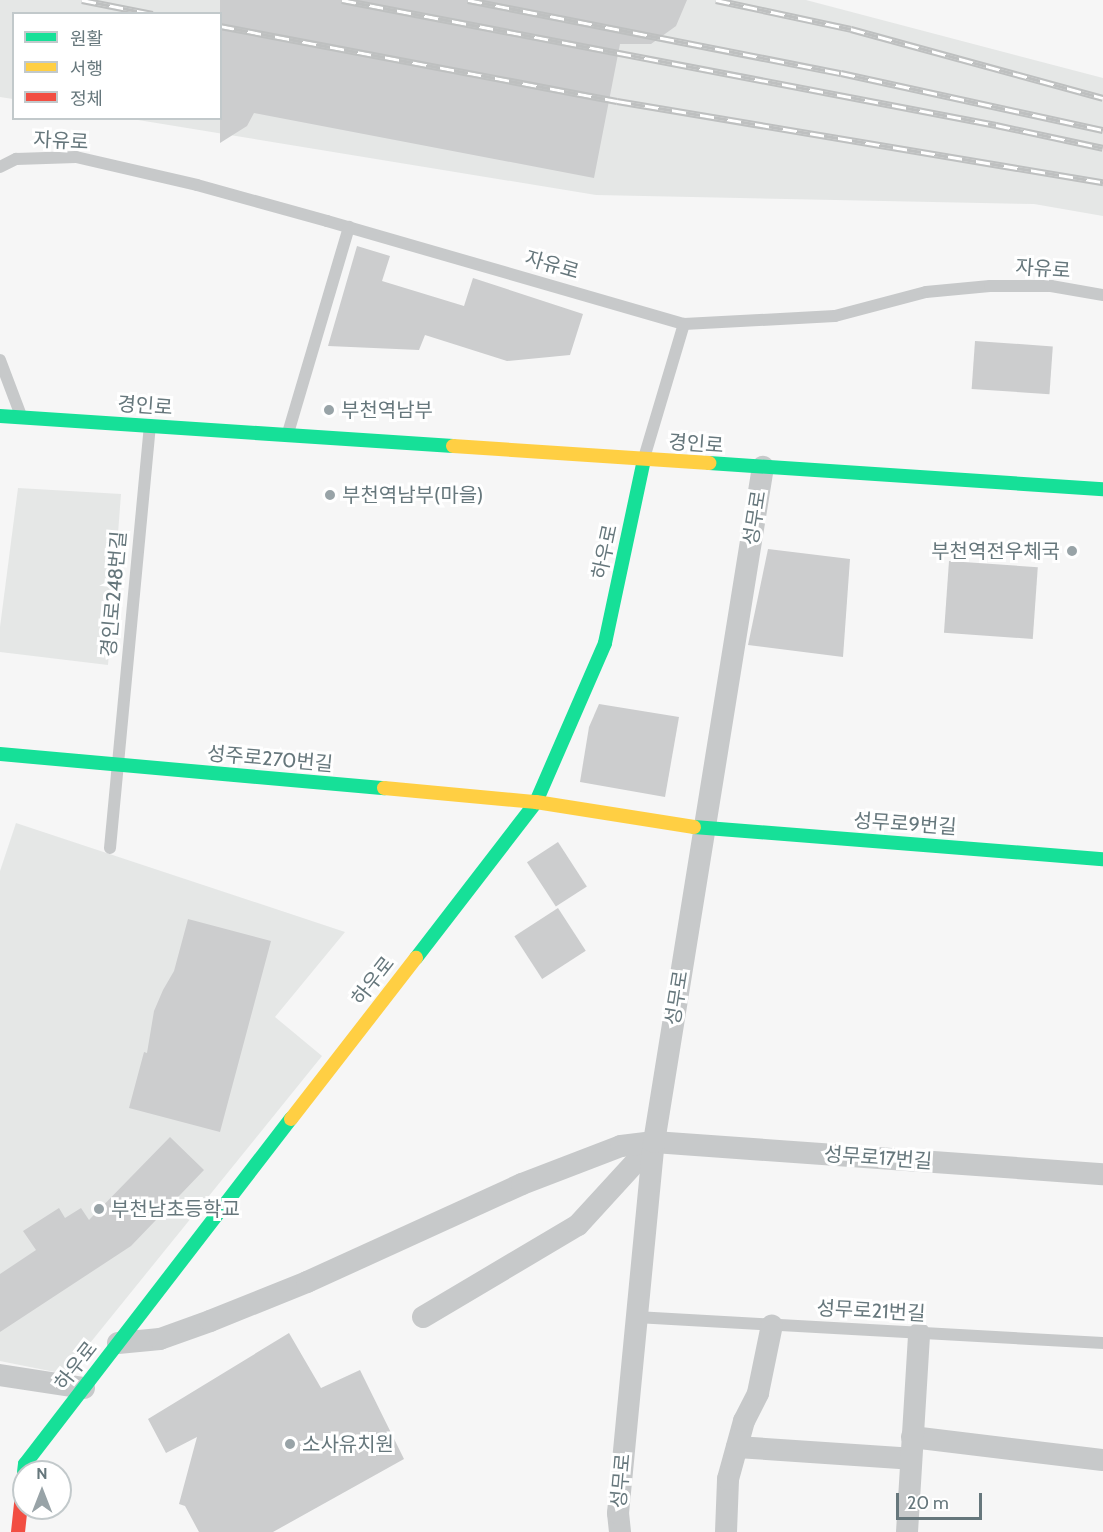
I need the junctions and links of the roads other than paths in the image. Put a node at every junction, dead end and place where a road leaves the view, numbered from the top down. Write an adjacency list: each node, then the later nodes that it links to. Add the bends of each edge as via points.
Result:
1 (0, 167): 2 (lane, 자유로, via 16,159 76,157)
2 (349, 227): 4 (lane, 자유로); 9 (lane)
3 (1103, 295): 4 (lane, 자유로, via 1051,286 990,286 926,292 835,316)
4 (684, 324): 10 (lane)
5 (0, 360): 7 (lane)
6 (0, 416): 7 (street, 경인로)
7 (22, 417): 8 (street, 경인로)
8 (150, 426): 9 (street, 경인로); 14 (lane, 경인로248번길)
9 (287, 435): 10 (street, 경인로)
10 (644, 460): 11 (street, 경인로); 15 (street, 하우로, via 605,644)
11 (763, 467): 12 (street, 경인로); 16 (street, 성무로)
12 (1103, 489)
13 (0, 754): 14 (street, 성주로270번길)
14 (117, 765): 15 (street, 성주로270번길); 17 (lane, 경인로248번길)
15 (536, 802): 16 (street, 성주로270번길); 25 (street, 하우로)
16 (704, 829): 18 (street, 성무로9번길); 19 (street, 성무로)
17 (110, 848)
18 (1103, 859)
19 (654, 1142): 20 (street, 성무로17번길); 21 (street, via 578,1225); 22 (street, 성무로); 25 (street, 성무로17번길, via 597,1153 210,1321 160,1339)
20 (1103, 1174)
21 (423, 1317)
22 (636, 1317): 23 (lane, 성무로21번길); 33 (street, 성무로, via 618,1513)
23 (772, 1325): 24 (lane, 성무로21번길); 29 (street, via 758,1393)
24 (919, 1333): 26 (lane, 성무로21번길); 30 (street)
25 (118, 1343): 28 (street, 하우로)
26 (1103, 1343)
27 (0, 1375): 28 (street)
28 (84, 1388): 31 (street, 하우로)
29 (737, 1447): 30 (street); 34 (street, via 726,1491)
30 (912, 1448): 32 (street); 35 (street)
31 (28, 1460)
32 (1103, 1460)
33 (620, 1532)
34 (726, 1532)
35 (907, 1532)

